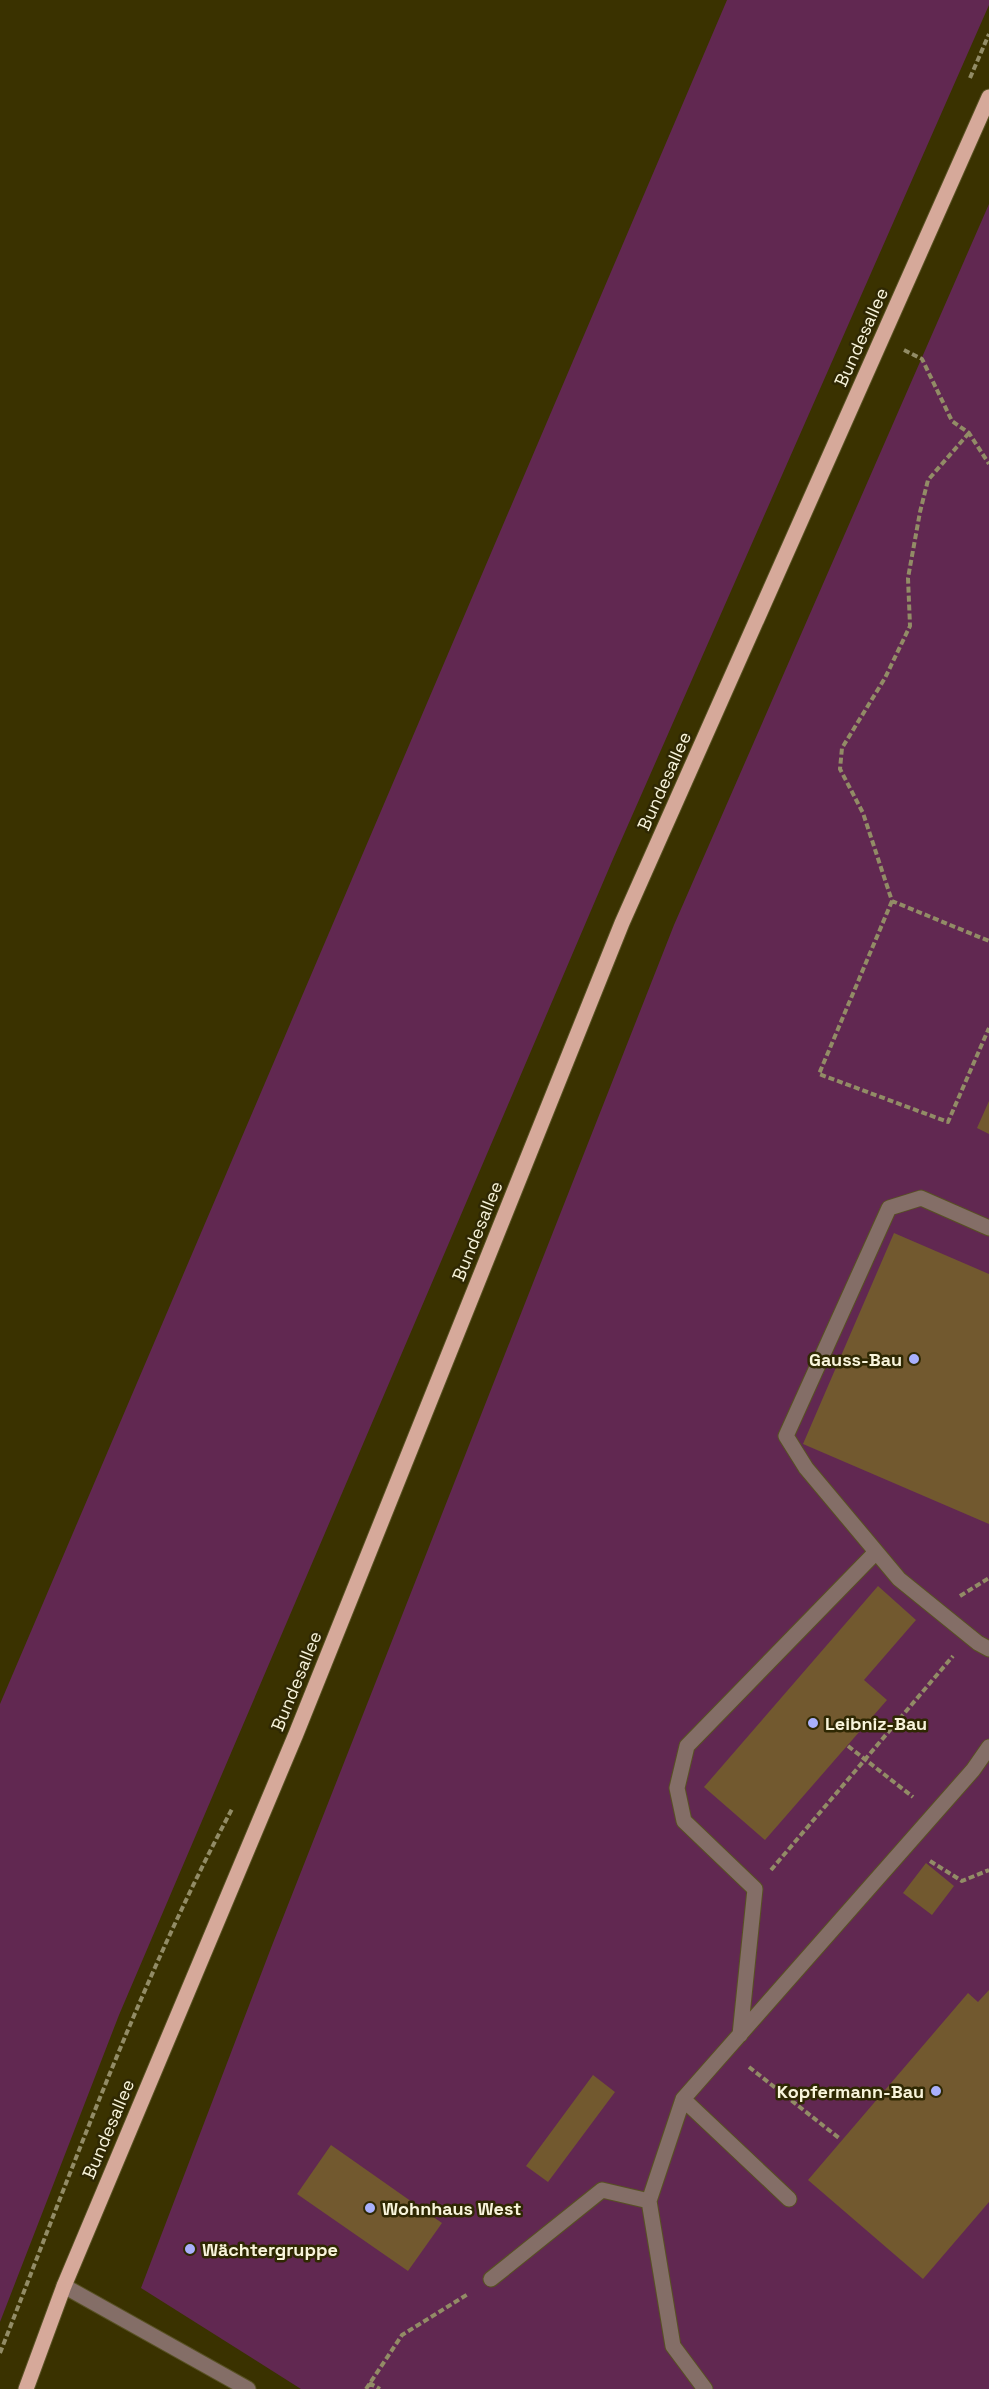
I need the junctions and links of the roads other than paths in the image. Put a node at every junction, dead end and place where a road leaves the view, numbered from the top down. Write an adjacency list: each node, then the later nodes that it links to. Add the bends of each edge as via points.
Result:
1 (989, 97): 11 (main road, Bundesallee, via 622,923 296,1734)
2 (989, 1228): 3 (lane, via 921,1198 889,1208 786,1436 806,1468)
3 (876, 1552): 4 (lane, via 898,1579); 6 (lane, via 687,1746 677,1788 684,1821 755,1889)
4 (989, 1649)
5 (989, 1747): 6 (lane)
6 (740, 2035): 7 (lane)
7 (682, 2099): 8 (lane); 9 (lane)
8 (789, 2199)
9 (649, 2201): 10 (lane, via 602,2190); 14 (lane, via 673,2346)
10 (491, 2279)
11 (64, 2286): 12 (main road, Bundesallee); 13 (lane)
12 (26, 2389)
13 (248, 2389)
14 (705, 2389)

